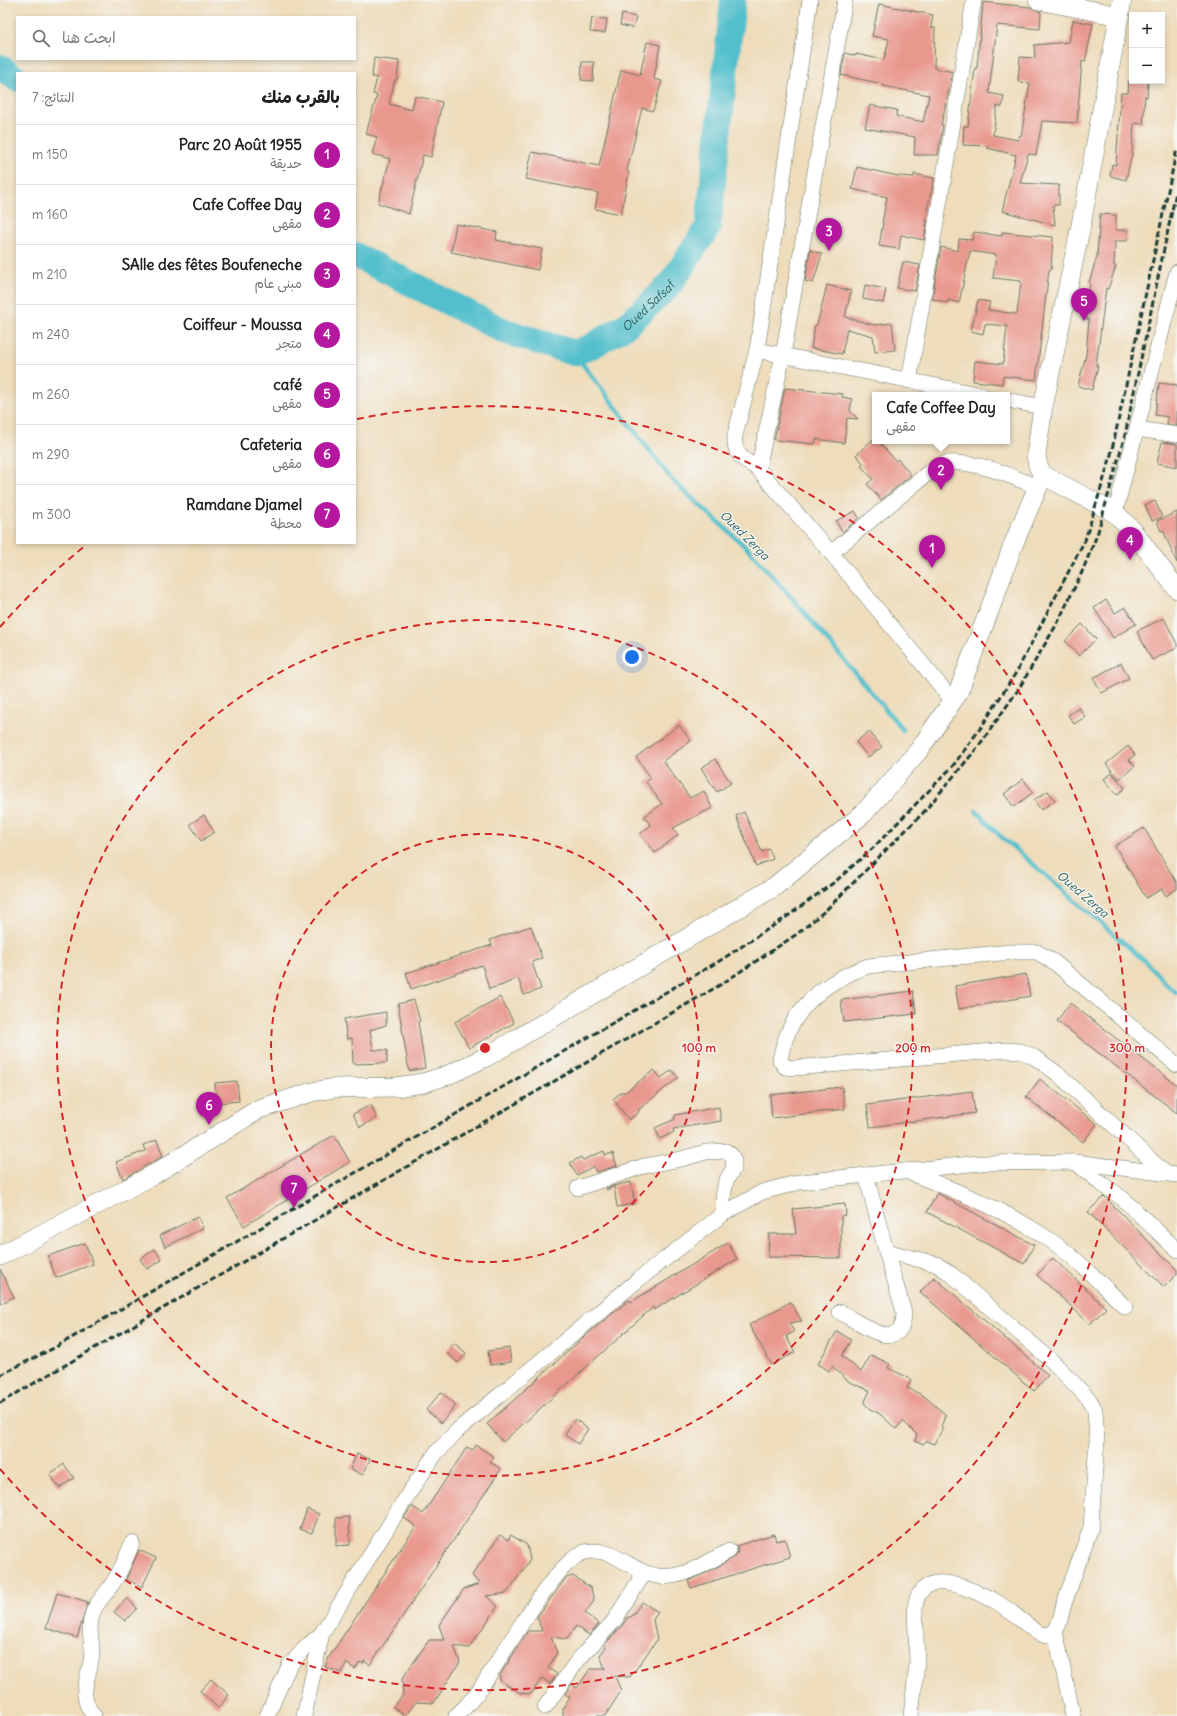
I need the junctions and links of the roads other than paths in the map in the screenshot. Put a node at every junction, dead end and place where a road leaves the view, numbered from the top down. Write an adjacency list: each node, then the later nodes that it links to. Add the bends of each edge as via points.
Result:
1 (810, 0): 7 (street)
2 (845, 0): 8 (street)
3 (974, 0): 9 (street)
4 (1038, 0): 5 (main road)
5 (1121, 8): 12 (main road, via 1081,225)
6 (1177, 272): 13 (street)
7 (757, 350): 8 (street); 15 (street, via 734,444 738,454)
8 (783, 355): 9 (street); 15 (street)
9 (909, 381): 10 (street)
10 (966, 392)
11 (1010, 401): 12 (street)
12 (1043, 407): 16 (main road, via 1036,455)
13 (1137, 428): 14 (street); 17 (street)
14 (1177, 435)
15 (758, 469): 18 (street)
16 (1040, 481): 17 (main road); 18 (street, via 978,466 946,463 928,473); 20 (main road)
17 (1115, 513): 19 (main road, via 1132,530)
18 (831, 553): 20 (street)
19 (1177, 589)
20 (953, 701): 30 (main road, via 920,750 864,813 774,887 486,1057 448,1075 423,1083 396,1087 334,1088 312,1092 259,1109 153,1175)
21 (1177, 1065): 24 (street, via 1062,968 1037,952 1000,952 868,966 852,971 824,986 799,1012 782,1047 780,1060 785,1067 794,1068 1006,1050 1020,1051 1034,1056 1058,1074)
22 (1075, 1162): 23 (street, via 980,1163); 24 (street); 28 (street, via 1122,1198)
23 (902, 1170): 25 (street); 31 (street, via 989,1206 1039,1233 1080,1264)
24 (1171, 1174)
25 (866, 1175): 27 (street, via 800,1182 762,1192); 29 (street)
26 (578, 1188): 27 (street, via 644,1166 706,1152 726,1151 732,1155 734,1161 733,1169 726,1181)
27 (723, 1214): 37 (street, via 638,1280 459,1429 436,1453)
28 (1177, 1250)
29 (886, 1251): 32 (street, via 904,1312 902,1329 896,1334 880,1333); 36 (street, via 936,1264 951,1274 1052,1361 1093,1404 1098,1439 1091,1527 1059,1624)
30 (0, 1256)
31 (1125, 1307)
32 (840, 1312)
33 (132, 1543): 39 (street, via 124,1566 99,1600 90,1622 89,1636 92,1649 85,1692 88,1708)
34 (729, 1551): 35 (street, via 686,1572 671,1576 659,1577)
35 (644, 1573): 38 (street, via 614,1621 578,1660); 42 (street, via 604,1551 584,1552 574,1557 545,1590 486,1680)
36 (1054, 1631): 43 (street, via 1048,1635 1040,1634 993,1600 951,1584 940,1582 925,1587 916,1598 915,1607 917,1664); 44 (street)
37 (322, 1633): 40 (street, via 289,1666); 41 (street)
38 (545, 1707)
39 (94, 1716)
40 (267, 1716)
41 (304, 1716)
42 (456, 1716)
43 (911, 1716)
44 (1073, 1716)

